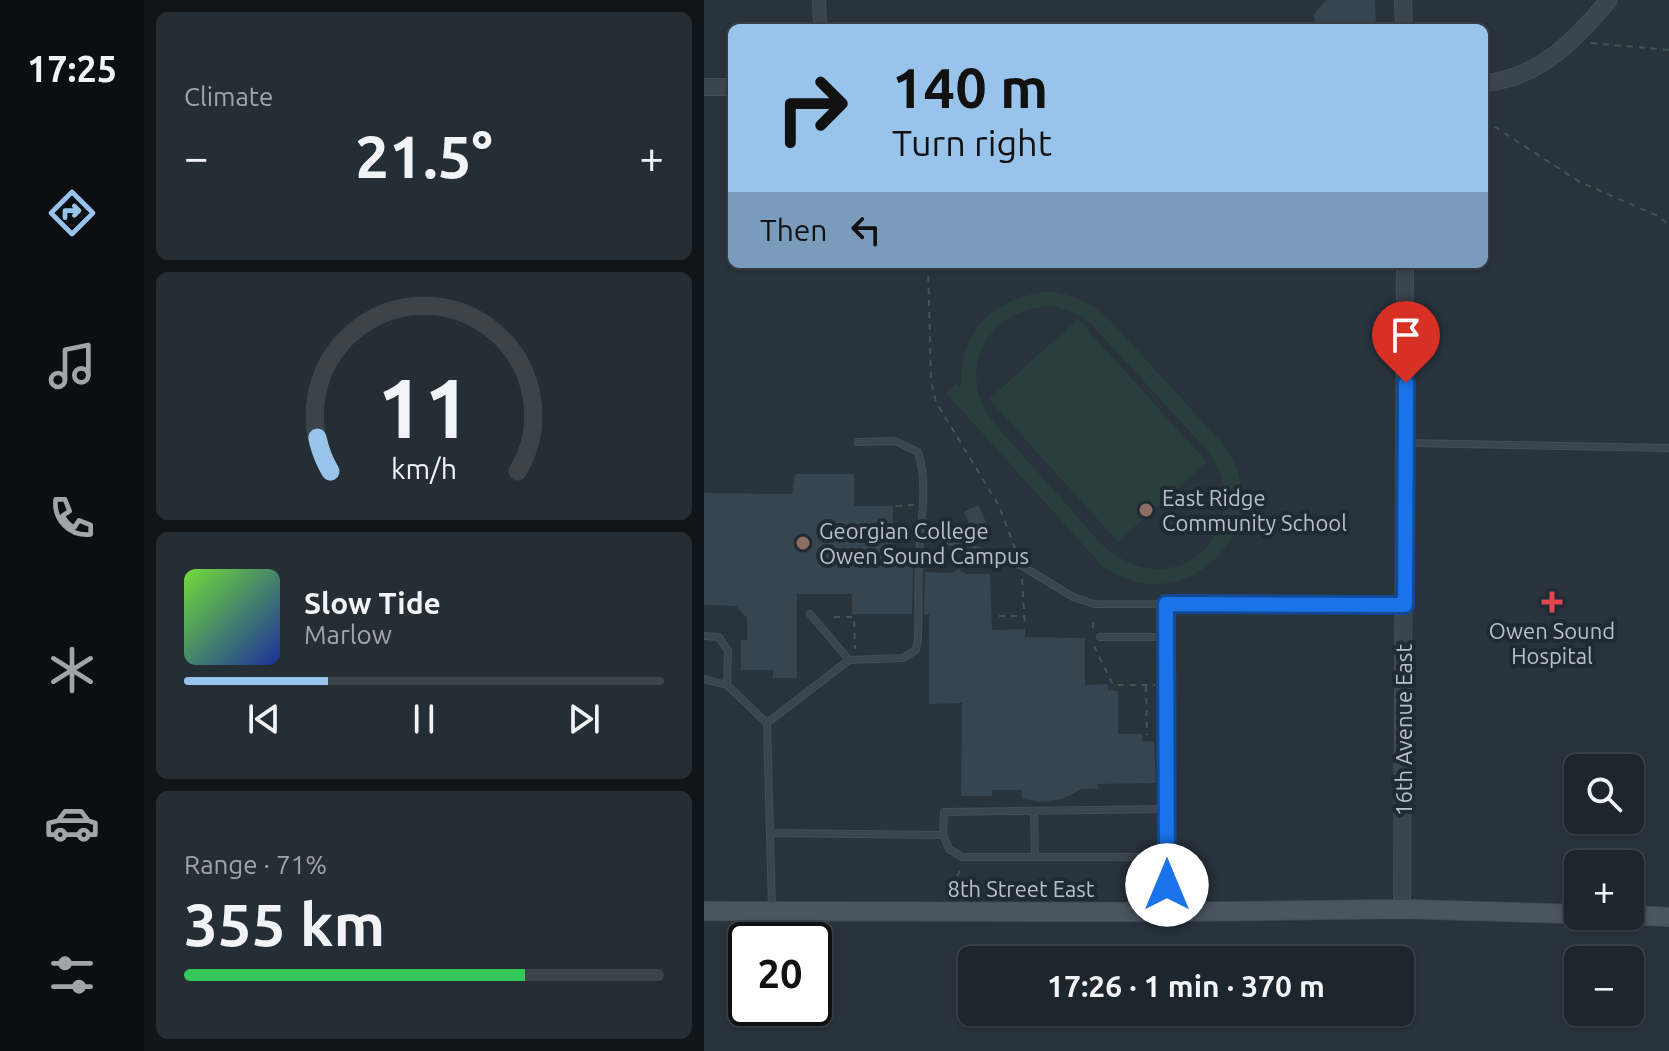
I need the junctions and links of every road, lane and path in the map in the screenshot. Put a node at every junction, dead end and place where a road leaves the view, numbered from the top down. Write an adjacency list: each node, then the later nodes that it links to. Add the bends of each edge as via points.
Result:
1 (819, 0): 4 (street)
2 (1403, 0): 5 (street)
3 (1609, 0): 6 (street)
4 (820, 24)
5 (1404, 24)
6 (1572, 41): 7 (path); 8 (street, via 1544,64)
7 (1669, 50)
8 (1488, 82)
9 (704, 87): 10 (street)
10 (728, 87)
11 (1488, 123): 12 (path, via 1580,182)
12 (1669, 225)
13 (928, 268): 21 (path, via 936,402 999,506)
14 (1405, 268): 16 (street, 16th Avenue East)
15 (858, 442): 18 (lane, via 895,441 918,452)
16 (1406, 443): 17 (lane); 23 (street, 16th Avenue East)
17 (1669, 448)
18 (923, 505): 19 (path); 20 (lane)
19 (896, 506)
20 (921, 531): 21 (lane); 35 (lane, via 916,650 903,658)
21 (1022, 566): 22 (lane, via 1094,604); 26 (path)
22 (1166, 604): 23 (lane); 33 (lane)
23 (1405, 605): 50 (street, 16th Avenue East)
24 (810, 614): 35 (lane)
25 (999, 616): 26 (path)
26 (1025, 616): 29 (path)
27 (834, 617): 35 (path, via 854,617)
28 (1094, 617): 30 (path)
29 (1025, 626)
30 (1093, 630)
31 (704, 636): 37 (lane, via 719,637 728,651)
32 (1100, 637): 33 (lane)
33 (1166, 637): 39 (lane)
34 (1092, 643): 38 (path, via 1113,685)
35 (852, 660): 40 (lane)
36 (704, 679): 37 (lane)
37 (727, 685): 40 (lane)
38 (1146, 685): 39 (path); 41 (path)
39 (1167, 685): 42 (lane)
40 (767, 723): 44 (lane)
41 (1147, 735)
42 (1167, 809): 43 (lane); 47 (lane)
43 (1034, 812): 45 (lane, via 944,812); 46 (lane)
44 (771, 833): 45 (lane); 52 (lane)
45 (943, 835): 48 (lane, via 949,849)
46 (1035, 857): 47 (lane); 48 (lane)
47 (1167, 857): 53 (lane)
48 (970, 858): 49 (path)
49 (950, 886)
50 (1402, 909): 53 (main road, 8th Street East); 54 (main road, 8th Street East)
51 (704, 911): 52 (main road, 8th Street East)
52 (772, 911): 53 (main road, 8th Street East)
53 (1167, 912)
54 (1564, 914)
55 (1644, 916): 56 (main road)
56 (1669, 917)

